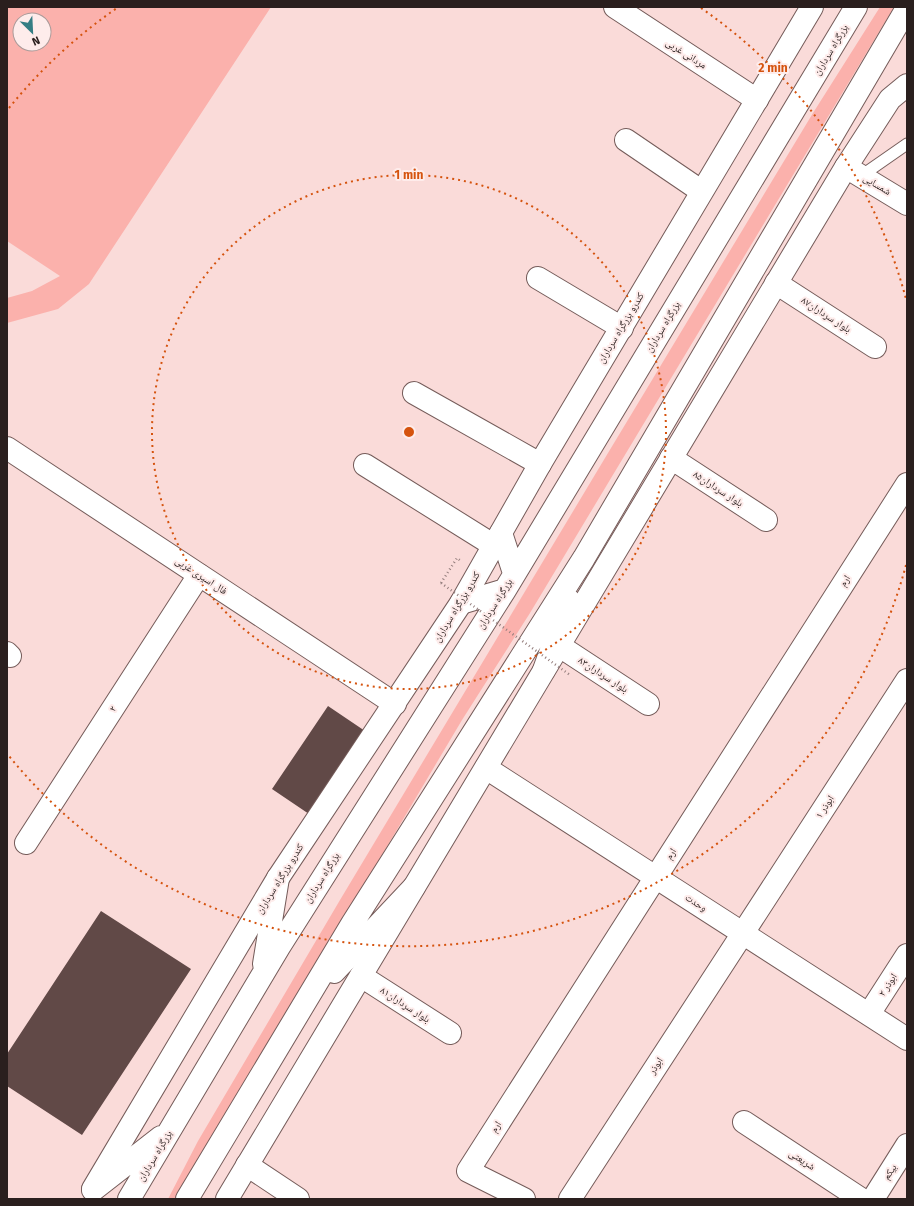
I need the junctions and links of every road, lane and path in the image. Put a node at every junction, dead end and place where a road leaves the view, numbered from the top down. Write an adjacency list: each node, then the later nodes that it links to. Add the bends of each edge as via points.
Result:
1 (615, 7): 6 (main road, مردانی غربی)
2 (812, 7): 6 (main road, کندرو بزرگراه سرداران)
3 (856, 7): 27 (main road, بزرگراه سرداران)
4 (907, 8): 25 (main road)
5 (907, 85): 9 (main road, via 890,99)
6 (757, 100): 10 (main road, کندرو بزرگراه سرداران)
7 (626, 140): 10 (main road)
8 (907, 144): 9 (lane)
9 (854, 172): 11 (main road, شمسایی); 13 (main road)
10 (701, 191): 14 (main road, کندرو بزرگراه سرداران)
11 (907, 204)
12 (538, 278): 14 (main road)
13 (776, 283): 15 (main road, بلوار سرداران۸۷); 18 (main road)
14 (622, 328): 19 (main road, کندرو بزرگراه سرداران)
15 (875, 347)
16 (414, 393): 19 (main road)
17 (7, 448): 26 (main road, فال اسیری غربی)
18 (671, 458): 22 (main road, بلوار سرداران۸۵); 29 (main road)
19 (540, 464): 23 (main road, کندرو بزرگراه سرداران)
20 (365, 465): 23 (main road)
21 (907, 484): 37 (main road, ارم)
22 (766, 520)
23 (497, 539): 27 (main road); 28 (main road, کندرو بزرگراه سرداران)
24 (457, 558): 31 (path, bridge, via 441,583)
25 (584, 558): 30 (main road); 44 (main road, via 352,924)
26 (199, 574): 33 (main road, فال اسیری غربی); 36 (main road, ۲)
27 (509, 581): 28 (main road); 42 (main road, بزرگراه سرداران)
28 (461, 603): 33 (main road, کندرو بزرگراه سرداران)
29 (558, 645): 30 (main road); 34 (main road, بلوار سرداران۸۳)
30 (544, 670): 35 (main road)
31 (570, 675)
32 (907, 680): 40 (main road, ابوذر ۱)
33 (395, 704): 38 (main road, کندرو بزرگراه سرداران)
34 (648, 704)
35 (486, 768): 37 (main road, وحدت); 39 (main road)
36 (26, 843)
37 (656, 877): 40 (main road, وحدت); 57 (main road, ارم, via 468,1171)
38 (278, 878): 42 (main road); 52 (main road, کندرو بزرگراه سرداران)
39 (414, 887): 43 (main road); 44 (main road)
40 (743, 933): 45 (main road, وحدت); 58 (main road, ابوذر)
41 (907, 955): 45 (main road, ابوذر ۲)
42 (262, 976): 49 (main road, بزرگراه سرداران)
43 (361, 976): 46 (main road, بلوار سرداران۸۱); 51 (main road)
44 (306, 1002): 54 (main road)
45 (869, 1014): 47 (main road, وحدت)
46 (450, 1033)
47 (907, 1039)
48 (744, 1122): 59 (main road, شریعتی)
49 (170, 1130): 52 (main road); 53 (main road, بزرگراه سرداران)
50 (907, 1145): 60 (main road, بیکم)
51 (247, 1165): 55 (main road); 56 (main road)
52 (90, 1195)
53 (129, 1199)
54 (187, 1199)
55 (226, 1199)
56 (298, 1199)
57 (524, 1199)
58 (570, 1199)
59 (861, 1199)
60 (872, 1199)

